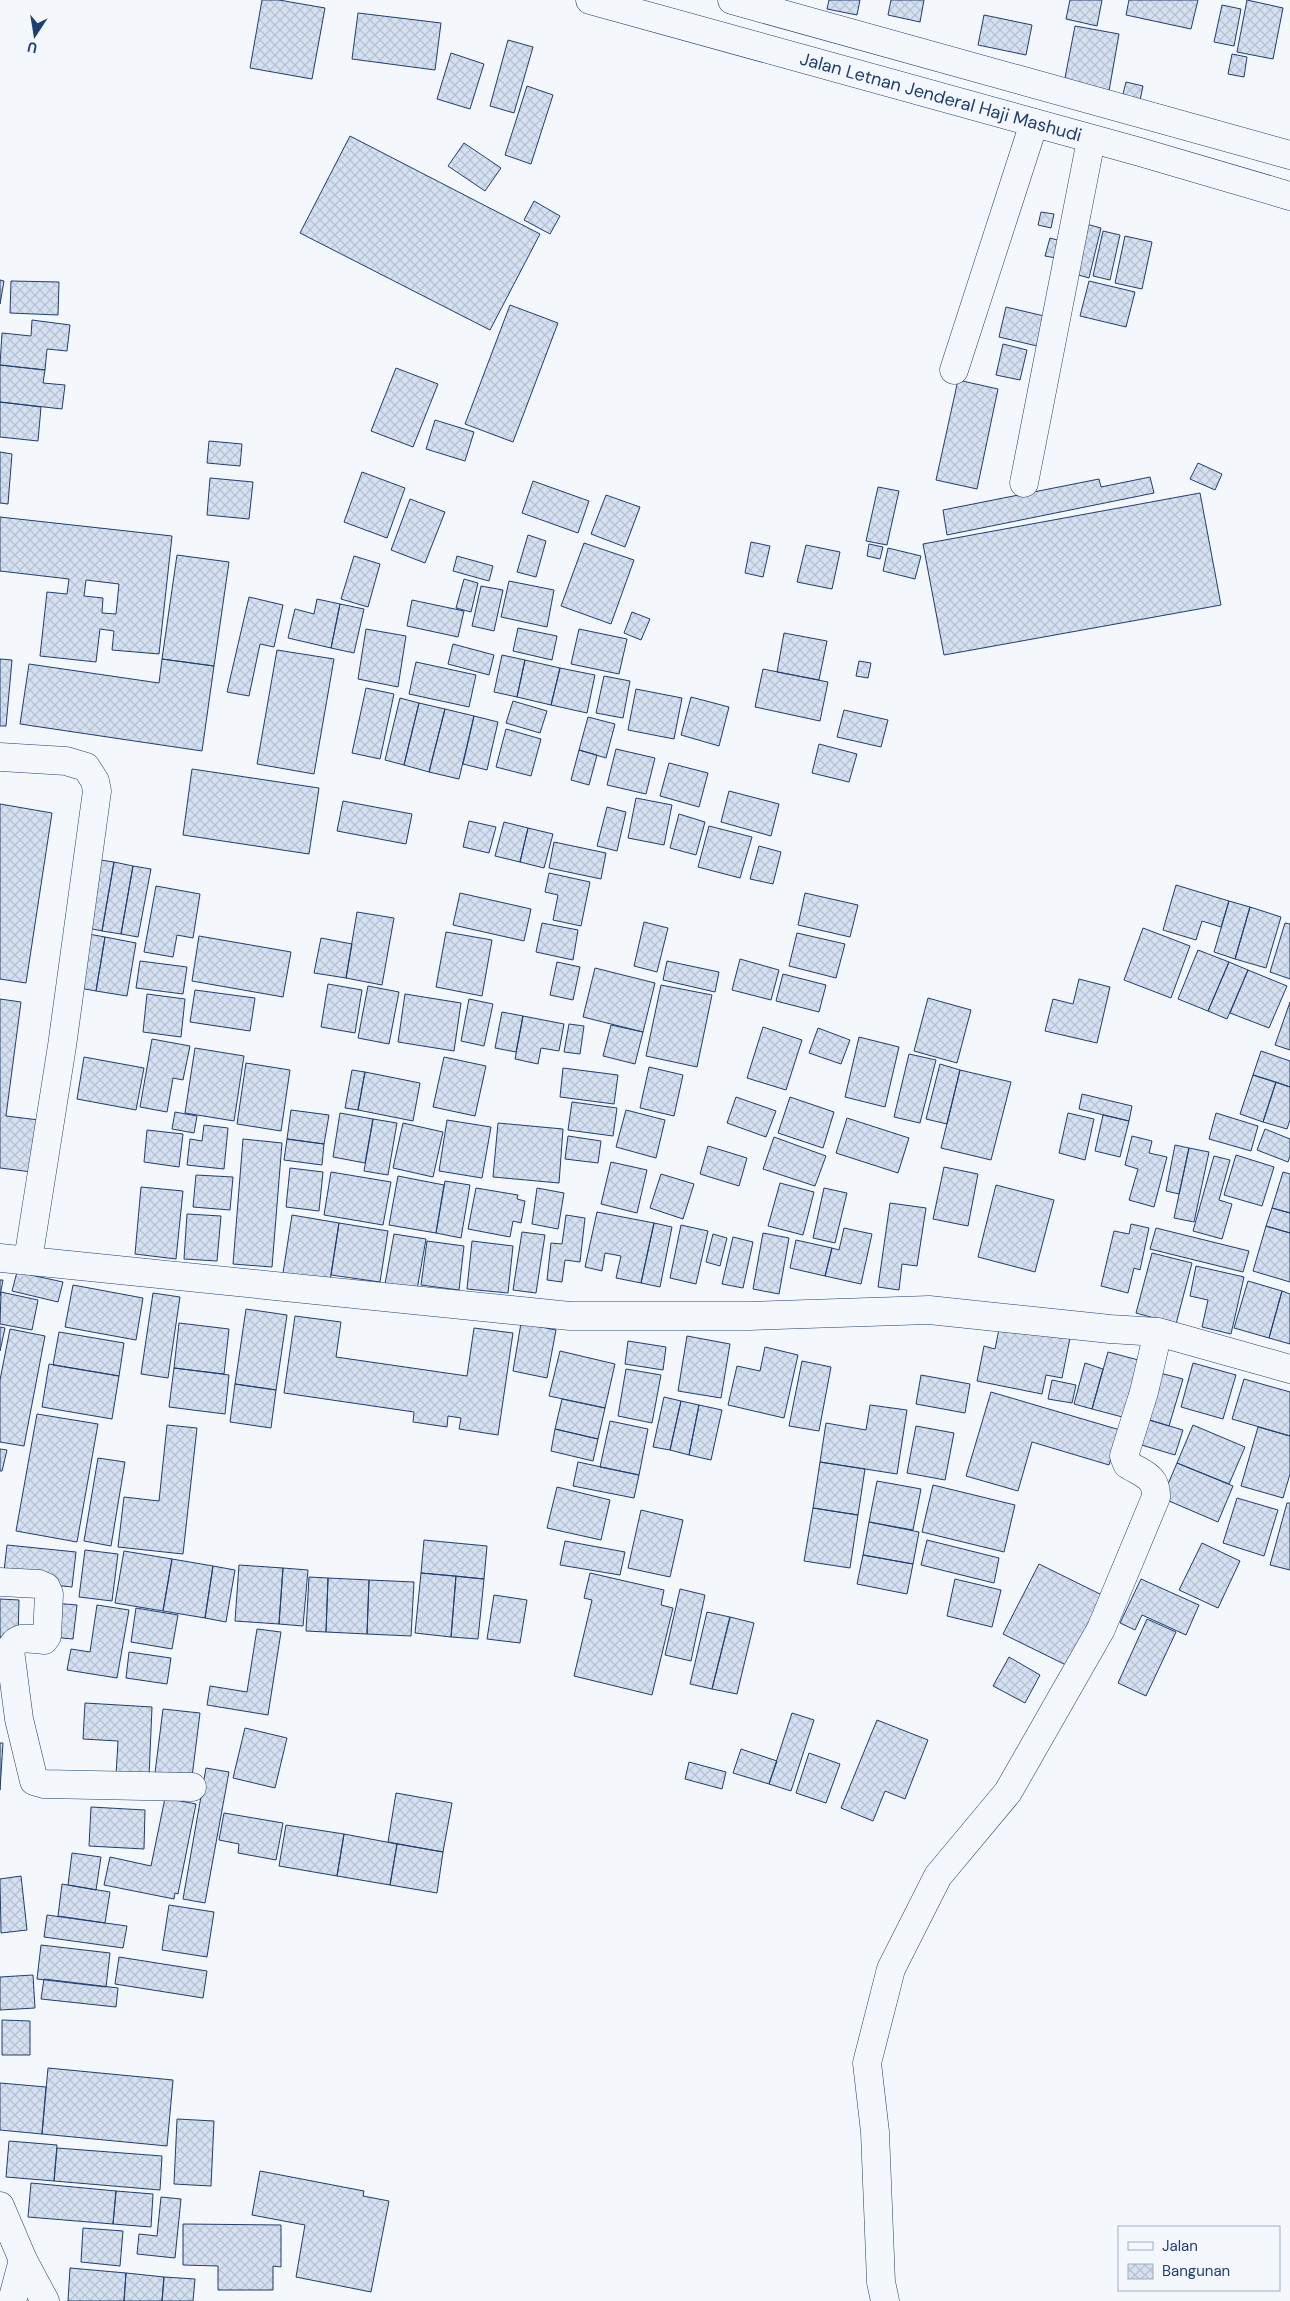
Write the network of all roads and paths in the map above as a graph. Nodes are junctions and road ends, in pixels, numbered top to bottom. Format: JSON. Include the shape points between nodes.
{"nodes":[{"id":1,"x":590,"y":0,"type":"edge"},
{"id":2,"x":735,"y":1,"type":"edge"},
{"id":3,"x":726,"y":36,"type":"junction"},
{"id":4,"x":1150,"y":116,"type":"junction"},
{"id":5,"x":1034,"y":122,"type":"junction"},
{"id":6,"x":1091,"y":140,"type":"junction"},
{"id":7,"x":1140,"y":152,"type":"junction"},
{"id":8,"x":1290,"y":155,"type":"edge"},
{"id":9,"x":1290,"y":196,"type":"edge"},
{"id":10,"x":954,"y":370,"type":"dead end"},
{"id":11,"x":1024,"y":483,"type":"dead end"},
{"id":12,"x":0,"y":757,"type":"edge"},
{"id":13,"x":0,"y":1258,"type":"edge"},
{"id":14,"x":28,"y":1260,"type":"junction"},
{"id":15,"x":1158,"y":1332,"type":"junction"},
{"id":16,"x":1290,"y":1369,"type":"edge"},
{"id":17,"x":0,"y":1582,"type":"edge"},
{"id":18,"x":192,"y":1787,"type":"dead end"},
{"id":19,"x":0,"y":2206,"type":"edge"},
{"id":20,"x":24,"y":2260,"type":"junction"},
{"id":21,"x":12,"y":2301,"type":"edge"},
{"id":22,"x":45,"y":2301,"type":"edge"},
{"id":23,"x":885,"y":2301,"type":"edge"}],
"edges":[{"from":1,"to":3,"type":"street","name":"Jalan Letnan Jenderal Haji Mashudi"},
{"from":2,"to":3,"type":"street"},
{"from":2,"to":4,"type":"street","name":"Jalan Letnan Jenderal Haji Mashudi"},
{"from":3,"to":5,"type":"street","name":"Jalan Letnan Jenderal Haji Mashudi"},
{"from":4,"to":7,"type":"street"},
{"from":4,"to":8,"type":"street","name":"Jalan Letnan Jenderal Haji Mashudi"},
{"from":5,"to":6,"type":"street","name":"Jalan Letnan Jenderal Haji Mashudi"},
{"from":5,"to":10,"type":"street"},
{"from":6,"to":7,"type":"street","name":"Jalan Letnan Jenderal Haji Mashudi"},
{"from":6,"to":11,"type":"street"},
{"from":7,"to":9,"type":"street","name":"Jalan Letnan Jenderal Haji Mashudi"},
{"from":12,"to":14,"type":"street","via":[[59,761],[86,767],[97,791]]},
{"from":13,"to":14,"type":"street"},
{"from":14,"to":15,"type":"street","via":[[570,1316],[749,1316],[929,1310]]},
{"from":15,"to":16,"type":"street"},
{"from":15,"to":23,"type":"street","via":[[1124,1456],[1127,1464],[1155,1483],[1156,1497],[1101,1629],[1008,1792],[938,1876],[892,1969],[867,2063],[874,2132],[880,2282]]},
{"from":17,"to":18,"type":"street","via":[[40,1584],[49,1594],[48,1636],[44,1640],[19,1638],[10,1650],[19,1719],[34,1781],[44,1784]]},
{"from":19,"to":20,"type":"street"},
{"from":20,"to":21,"type":"street"},
{"from":20,"to":22,"type":"street"}]}
